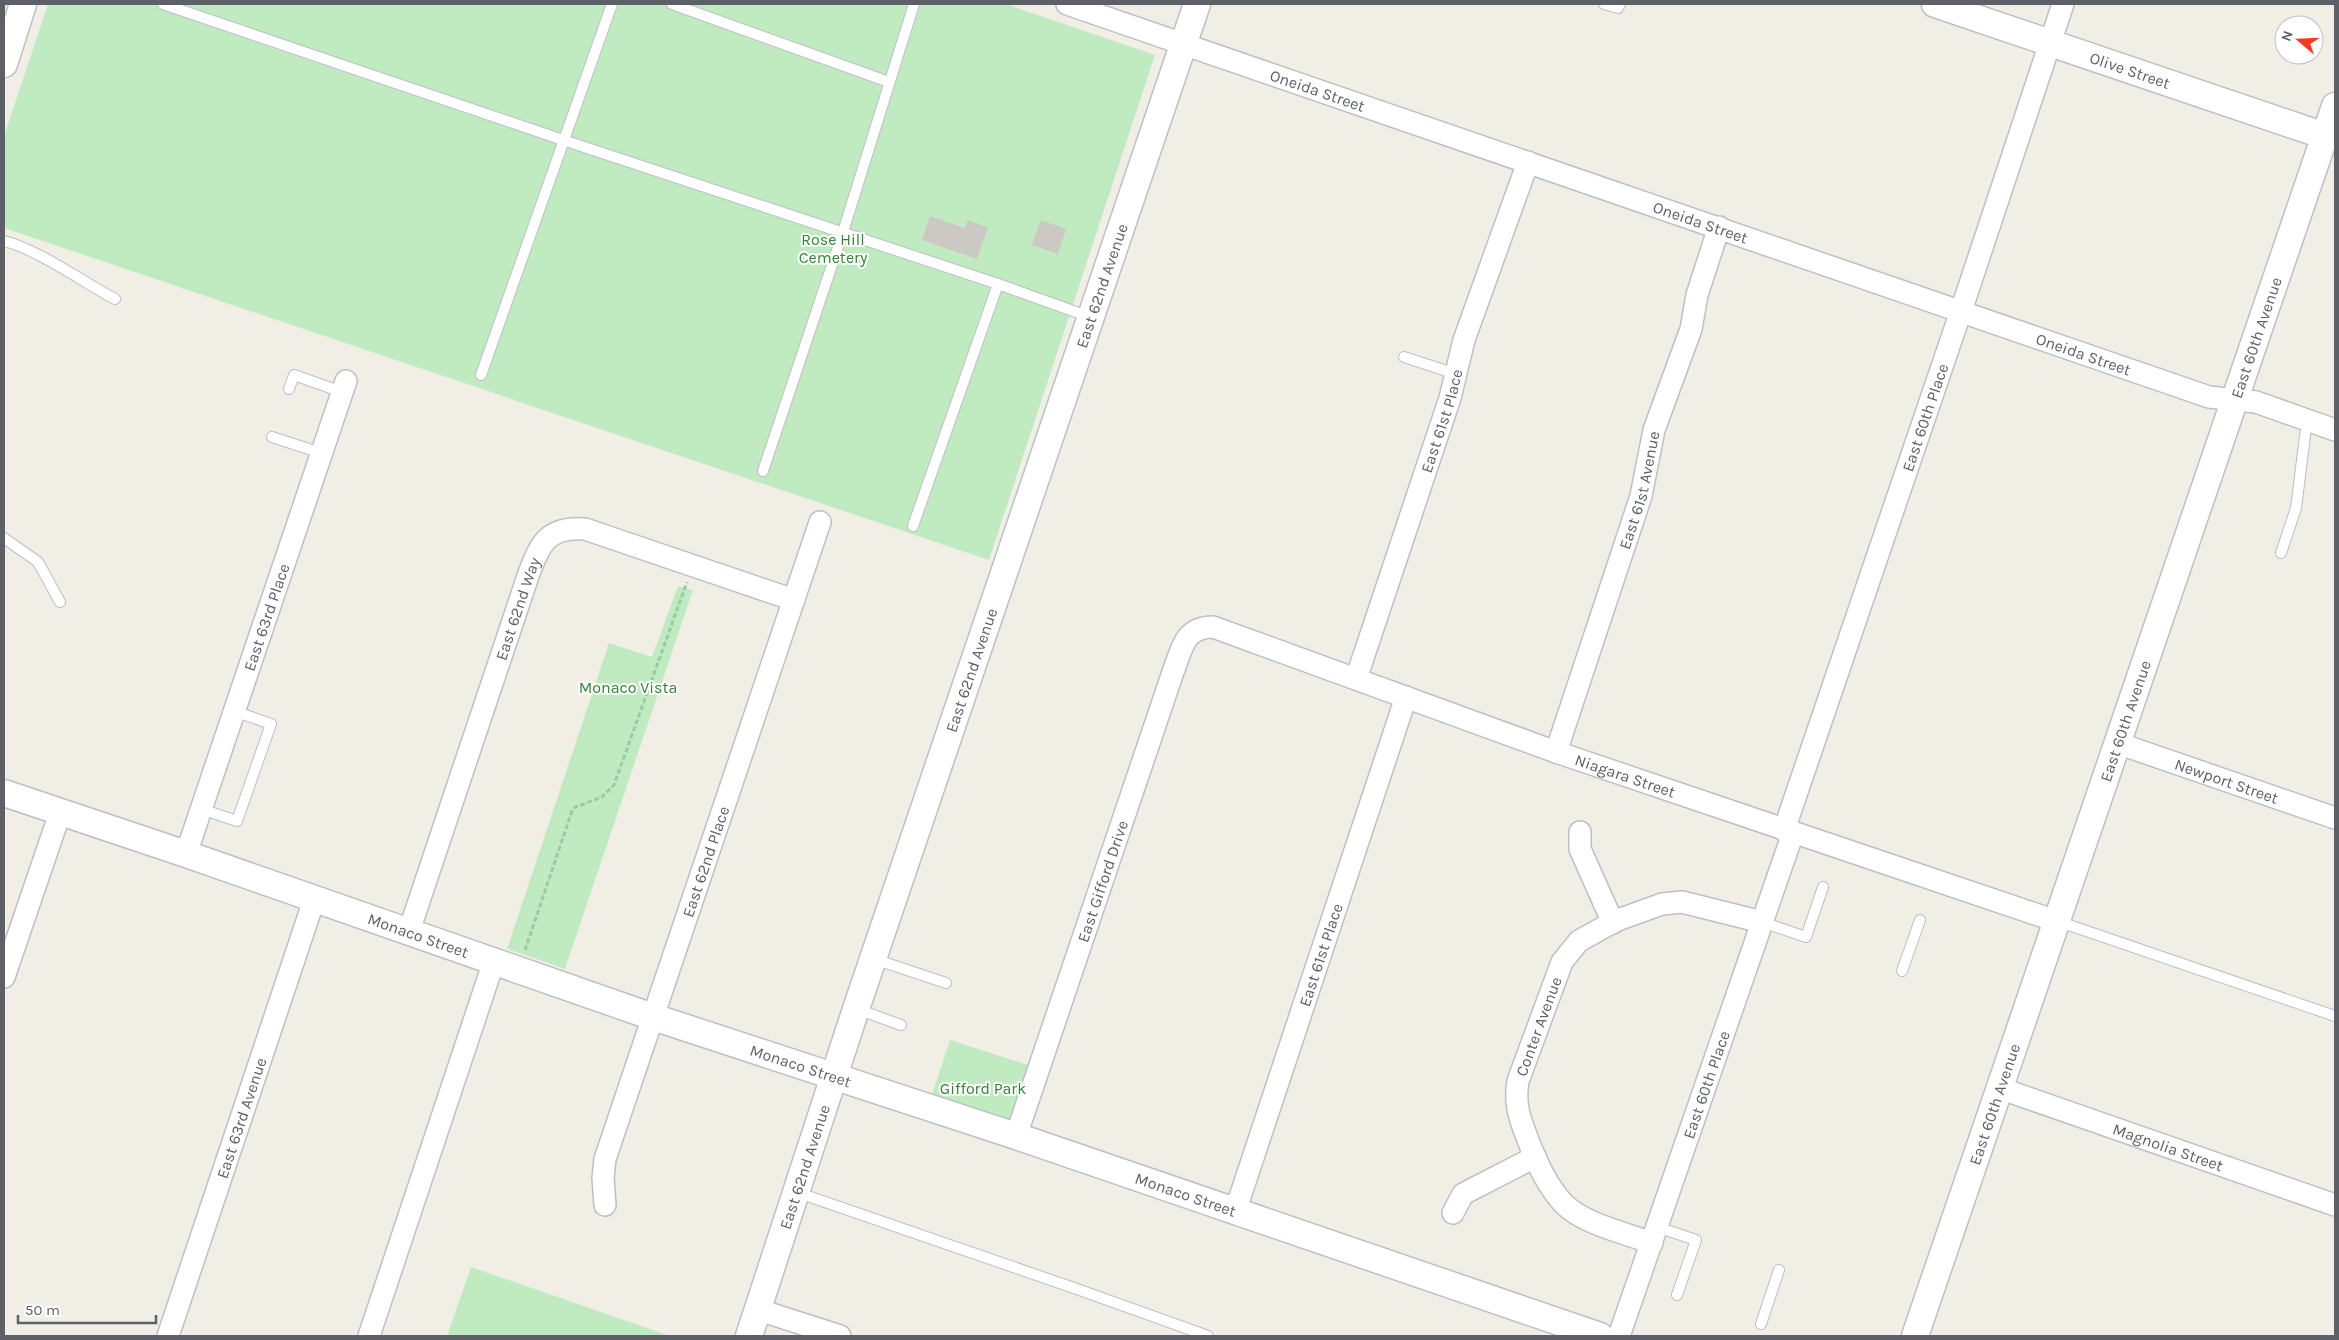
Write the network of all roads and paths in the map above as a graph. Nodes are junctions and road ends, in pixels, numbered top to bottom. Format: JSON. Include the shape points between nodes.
{"nodes":[{"id":1,"x":23,"y":4,"type":"edge"},
{"id":2,"x":163,"y":4,"type":"edge"},
{"id":3,"x":612,"y":4,"type":"edge"},
{"id":4,"x":672,"y":4,"type":"edge"},
{"id":5,"x":914,"y":4,"type":"edge"},
{"id":6,"x":1067,"y":4,"type":"edge"},
{"id":7,"x":1197,"y":4,"type":"edge"},
{"id":8,"x":1604,"y":4,"type":"edge"},
{"id":9,"x":1620,"y":4,"type":"edge"},
{"id":10,"x":1935,"y":4,"type":"edge"},
{"id":11,"x":2063,"y":4,"type":"edge"},
{"id":12,"x":2050,"y":42,"type":"junction"},
{"id":13,"x":1183,"y":43,"type":"junction"},
{"id":14,"x":4,"y":64,"type":"edge"},
{"id":15,"x":889,"y":82,"type":"junction"},
{"id":16,"x":2335,"y":106,"type":"edge"},
{"id":17,"x":2325,"y":136,"type":"junction"},
{"id":18,"x":564,"y":140,"type":"junction"},
{"id":19,"x":1528,"y":162,"type":"junction"},
{"id":20,"x":1719,"y":227,"type":"junction"},
{"id":21,"x":843,"y":232,"type":"junction"},
{"id":22,"x":4,"y":241,"type":"edge"},
{"id":23,"x":998,"y":284,"type":"junction"},
{"id":24,"x":115,"y":299,"type":"dead end"},
{"id":25,"x":1961,"y":311,"type":"junction"},
{"id":26,"x":1091,"y":318,"type":"junction"},
{"id":27,"x":1404,"y":357,"type":"dead end"},
{"id":28,"x":1456,"y":374,"type":"junction"},
{"id":29,"x":481,"y":375,"type":"dead end"},
{"id":30,"x":344,"y":386,"type":"joint"},
{"id":31,"x":289,"y":389,"type":"dead end"},
{"id":32,"x":2234,"y":400,"type":"junction"},
{"id":33,"x":2307,"y":420,"type":"junction"},
{"id":34,"x":2335,"y":430,"type":"edge"},
{"id":35,"x":272,"y":438,"type":"dead end"},
{"id":36,"x":321,"y":454,"type":"junction"},
{"id":37,"x":763,"y":471,"type":"dead end"},
{"id":38,"x":820,"y":522,"type":"dead end"},
{"id":39,"x":913,"y":526,"type":"dead end"},
{"id":40,"x":4,"y":538,"type":"edge"},
{"id":41,"x":2281,"y":553,"type":"dead end"},
{"id":42,"x":693,"y":568,"type":"junction"},
{"id":43,"x":794,"y":600,"type":"junction"},
{"id":44,"x":60,"y":602,"type":"dead end"},
{"id":45,"x":1195,"y":630,"type":"joint"},
{"id":46,"x":1356,"y":679,"type":"junction"},
{"id":47,"x":1406,"y":697,"type":"junction"},
{"id":48,"x":234,"y":711,"type":"junction"},
{"id":49,"x":2117,"y":743,"type":"junction"},
{"id":50,"x":1556,"y":752,"type":"junction"},
{"id":51,"x":4,"y":793,"type":"edge"},
{"id":52,"x":201,"y":809,"type":"junction"},
{"id":53,"x":60,"y":813,"type":"junction"},
{"id":54,"x":2335,"y":818,"type":"edge"},
{"id":55,"x":1788,"y":831,"type":"junction"},
{"id":56,"x":1580,"y":832,"type":"dead end"},
{"id":57,"x":186,"y":854,"type":"junction"},
{"id":58,"x":1823,"y":887,"type":"dead end"},
{"id":59,"x":314,"y":900,"type":"junction"},
{"id":60,"x":1920,"y":920,"type":"dead end"},
{"id":61,"x":2056,"y":921,"type":"junction"},
{"id":62,"x":1762,"y":922,"type":"junction"},
{"id":63,"x":1613,"y":923,"type":"junction"},
{"id":64,"x":409,"y":931,"type":"junction"},
{"id":65,"x":873,"y":958,"type":"junction"},
{"id":66,"x":506,"y":965,"type":"junction"},
{"id":67,"x":1902,"y":971,"type":"dead end"},
{"id":68,"x":4,"y":977,"type":"edge"},
{"id":69,"x":946,"y":984,"type":"dead end"},
{"id":70,"x":856,"y":1009,"type":"junction"},
{"id":71,"x":2335,"y":1016,"type":"edge"},
{"id":72,"x":653,"y":1017,"type":"junction"},
{"id":73,"x":901,"y":1025,"type":"dead end"},
{"id":74,"x":834,"y":1077,"type":"junction"},
{"id":75,"x":1999,"y":1088,"type":"junction"},
{"id":76,"x":1016,"y":1136,"type":"junction"},
{"id":77,"x":1535,"y":1157,"type":"junction"},
{"id":78,"x":796,"y":1192,"type":"junction"},
{"id":79,"x":605,"y":1205,"type":"dead end"},
{"id":80,"x":2335,"y":1205,"type":"edge"},
{"id":81,"x":1235,"y":1212,"type":"junction"},
{"id":82,"x":1453,"y":1213,"type":"dead end"},
{"id":83,"x":1654,"y":1235,"type":"junction"},
{"id":84,"x":1780,"y":1270,"type":"dead end"},
{"id":85,"x":1677,"y":1295,"type":"dead end"},
{"id":86,"x":759,"y":1310,"type":"junction"},
{"id":87,"x":1761,"y":1324,"type":"dead end"},
{"id":88,"x":168,"y":1336,"type":"edge"},
{"id":89,"x":369,"y":1336,"type":"edge"},
{"id":90,"x":749,"y":1336,"type":"edge"},
{"id":91,"x":840,"y":1336,"type":"edge"},
{"id":92,"x":1208,"y":1336,"type":"edge"},
{"id":93,"x":1600,"y":1336,"type":"edge"},
{"id":94,"x":1619,"y":1336,"type":"edge"},
{"id":95,"x":1914,"y":1336,"type":"edge"}],
"edges":[{"from":1,"to":14,"type":"street"},
{"from":2,"to":18,"type":"lane"},
{"from":3,"to":18,"type":"lane"},
{"from":4,"to":15,"type":"lane"},
{"from":5,"to":15,"type":"lane"},
{"from":6,"to":13,"type":"street","name":"Oneida Street"},
{"from":7,"to":13,"type":"street","name":"East 62nd Avenue"},
{"from":8,"to":9,"type":"lane","via":[[1618,8]]},
{"from":10,"to":12,"type":"street","name":"Olive Street"},
{"from":11,"to":12,"type":"street","name":"East 60th Place"},
{"from":12,"to":17,"type":"street","name":"Olive Street"},
{"from":12,"to":25,"type":"street","name":"East 60th Place"},
{"from":13,"to":19,"type":"street","name":"Oneida Street"},
{"from":13,"to":26,"type":"street","name":"East 62nd Avenue"},
{"from":15,"to":21,"type":"lane"},
{"from":16,"to":17,"type":"street","name":"East 60th Avenue"},
{"from":17,"to":32,"type":"street","name":"East 60th Avenue"},
{"from":18,"to":21,"type":"lane"},
{"from":18,"to":29,"type":"lane"},
{"from":19,"to":20,"type":"street","name":"Oneida Street"},
{"from":19,"to":28,"type":"street","name":"East 61st Place","via":[[1464,340]]},
{"from":20,"to":25,"type":"street","name":"Oneida Street"},
{"from":20,"to":50,"type":"street","name":"East 61st Avenue","via":[[1697,295],[1690,329],[1654,430],[1642,496]]},
{"from":21,"to":23,"type":"lane"},
{"from":21,"to":37,"type":"lane"},
{"from":22,"to":24,"type":"lane","via":[[44,259]]},
{"from":23,"to":26,"type":"lane"},
{"from":23,"to":39,"type":"lane"},
{"from":25,"to":32,"type":"street","name":"Oneida Street","via":[[2209,397]]},
{"from":25,"to":55,"type":"street","name":"East 60th Place"},
{"from":26,"to":65,"type":"street","name":"East 62nd Avenue"},
{"from":27,"to":28,"type":"lane"},
{"from":28,"to":46,"type":"street","name":"East 61st Place"},
{"from":30,"to":31,"type":"lane","via":[[294,375]]},
{"from":30,"to":36,"type":"street","name":"East 63rd Place"},
{"from":32,"to":33,"type":"street","name":"Oneida Street","via":[[2256,402]]},
{"from":32,"to":49,"type":"street","name":"East 60th Avenue"},
{"from":33,"to":34,"type":"street","name":"Oneida Street"},
{"from":33,"to":41,"type":"lane","via":[[2296,508]]},
{"from":35,"to":36,"type":"lane"},
{"from":36,"to":48,"type":"street","name":"East 63rd Place"},
{"from":38,"to":43,"type":"street","name":"East 62nd Place"},
{"from":40,"to":44,"type":"lane","via":[[38,562]]},
{"from":42,"to":43,"type":"street","name":"East 62nd Way"},
{"from":42,"to":64,"type":"street","name":"East 62nd Way","via":[[585,529],[563,529],[546,538],[534,558]]},
{"from":42,"to":66,"type":"path","via":[[614,785],[602,797],[573,808]]},
{"from":43,"to":72,"type":"street","name":"East 62nd Place"},
{"from":45,"to":46,"type":"street","name":"Niagara Street","via":[[1214,628]]},
{"from":45,"to":76,"type":"street","name":"East Gifford Drive","via":[[1184,643],[1172,672]]},
{"from":46,"to":47,"type":"street","name":"Niagara Street"},
{"from":47,"to":50,"type":"street","name":"Niagara Street"},
{"from":47,"to":81,"type":"street","name":"East 61st Place"},
{"from":48,"to":52,"type":"street","name":"East 63rd Place"},
{"from":48,"to":52,"type":"lane","via":[[271,724],[238,821]]},
{"from":49,"to":54,"type":"street","name":"Newport Street"},
{"from":49,"to":61,"type":"street","name":"East 60th Avenue"},
{"from":50,"to":55,"type":"street","name":"Niagara Street"},
{"from":51,"to":53,"type":"street","name":"Monaco Street"},
{"from":52,"to":57,"type":"street","name":"East 63rd Place"},
{"from":53,"to":57,"type":"street","name":"Monaco Street"},
{"from":53,"to":68,"type":"street"},
{"from":55,"to":61,"type":"street","name":"Niagara Street"},
{"from":55,"to":62,"type":"street","name":"East 60th Place"},
{"from":56,"to":63,"type":"street","via":[[1580,849]]},
{"from":57,"to":59,"type":"street","name":"Monaco Street"},
{"from":58,"to":62,"type":"lane","via":[[1806,937]]},
{"from":59,"to":64,"type":"street","name":"Monaco Street"},
{"from":59,"to":88,"type":"street","name":"East 63rd Avenue"},
{"from":60,"to":67,"type":"lane"},
{"from":61,"to":71,"type":"lane"},
{"from":61,"to":75,"type":"street","name":"East 60th Avenue"},
{"from":62,"to":63,"type":"street","name":"Conter Avenue","via":[[1682,902],[1662,904]]},
{"from":62,"to":83,"type":"street","name":"East 60th Place"},
{"from":63,"to":77,"type":"street","name":"Conter Avenue","via":[[1579,941],[1562,962],[1518,1081],[1515,1096],[1519,1117]]},
{"from":64,"to":66,"type":"street","name":"Monaco Street"},
{"from":65,"to":69,"type":"lane"},
{"from":65,"to":70,"type":"street","name":"East 62nd Avenue"},
{"from":66,"to":72,"type":"street","name":"Monaco Street"},
{"from":66,"to":89,"type":"street"},
{"from":70,"to":73,"type":"lane"},
{"from":70,"to":74,"type":"street","name":"East 62nd Avenue"},
{"from":72,"to":74,"type":"street","name":"Monaco Street"},
{"from":72,"to":79,"type":"street","name":"East 62nd Place","via":[[605,1159]]},
{"from":74,"to":76,"type":"street","name":"Monaco Street"},
{"from":74,"to":78,"type":"street","name":"East 62nd Avenue"},
{"from":75,"to":80,"type":"street","name":"Magnolia Street"},
{"from":75,"to":95,"type":"street","name":"East 60th Avenue"},
{"from":76,"to":81,"type":"street","name":"Monaco Street"},
{"from":77,"to":82,"type":"street","via":[[1463,1194]]},
{"from":77,"to":83,"type":"street","name":"Conter Avenue","via":[[1539,1168],[1565,1204],[1594,1223]]},
{"from":78,"to":86,"type":"street","name":"East 62nd Avenue"},
{"from":78,"to":92,"type":"lane"},
{"from":81,"to":93,"type":"street","name":"Monaco Street"},
{"from":83,"to":85,"type":"lane","via":[[1696,1240]]},
{"from":83,"to":94,"type":"street","name":"East 60th Place"},
{"from":84,"to":87,"type":"lane"},
{"from":86,"to":90,"type":"street","name":"East 62nd Avenue"},
{"from":86,"to":91,"type":"street"}]}
